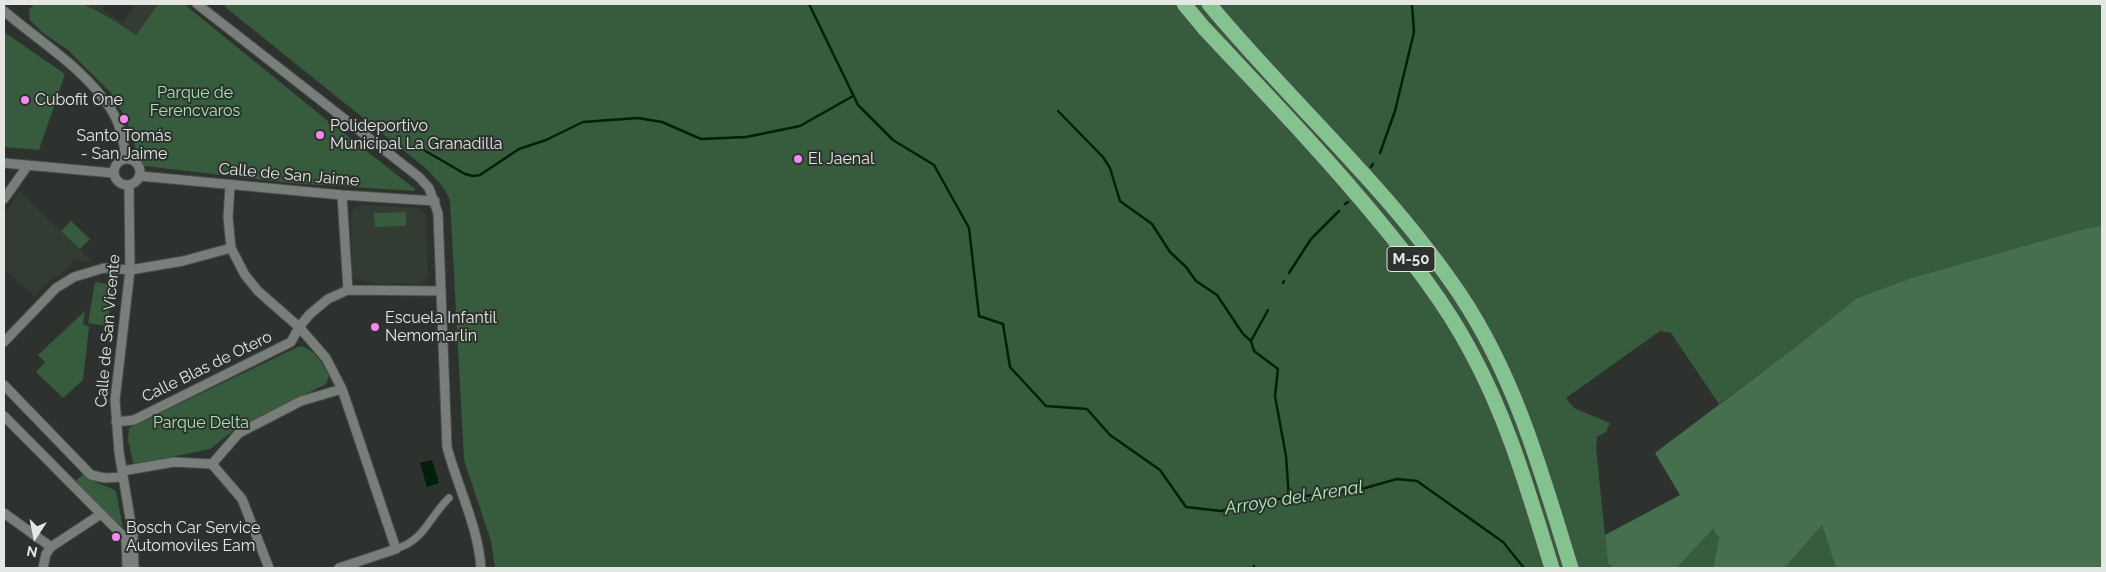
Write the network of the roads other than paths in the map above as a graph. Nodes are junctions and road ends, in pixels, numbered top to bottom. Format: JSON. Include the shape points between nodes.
{"nodes":[{"id":1,"x":8,"y":4,"type":"edge"},
{"id":2,"x":197,"y":4,"type":"edge"},
{"id":3,"x":1184,"y":4,"type":"edge"},
{"id":4,"x":1209,"y":4,"type":"edge"},
{"id":5,"x":4,"y":6,"type":"edge"},
{"id":6,"x":4,"y":11,"type":"edge"},
{"id":7,"x":126,"y":159,"type":"junction"},
{"id":8,"x":4,"y":162,"type":"edge"},
{"id":9,"x":28,"y":164,"type":"junction"},
{"id":10,"x":114,"y":173,"type":"junction"},
{"id":11,"x":140,"y":176,"type":"junction"},
{"id":12,"x":129,"y":186,"type":"junction"},
{"id":13,"x":230,"y":186,"type":"junction"},
{"id":14,"x":342,"y":195,"type":"junction"},
{"id":15,"x":4,"y":199,"type":"edge"},
{"id":16,"x":435,"y":201,"type":"junction"},
{"id":17,"x":231,"y":248,"type":"junction"},
{"id":18,"x":130,"y":270,"type":"junction"},
{"id":19,"x":348,"y":290,"type":"junction"},
{"id":20,"x":440,"y":291,"type":"junction"},
{"id":21,"x":299,"y":327,"type":"junction"},
{"id":22,"x":4,"y":342,"type":"edge"},
{"id":23,"x":4,"y":385,"type":"edge"},
{"id":24,"x":342,"y":389,"type":"junction"},
{"id":25,"x":4,"y":416,"type":"edge"},
{"id":26,"x":116,"y":422,"type":"junction"},
{"id":27,"x":212,"y":464,"type":"junction"},
{"id":28,"x":122,"y":474,"type":"junction"},
{"id":29,"x":449,"y":498,"type":"dead end"},
{"id":30,"x":4,"y":513,"type":"edge"},
{"id":31,"x":101,"y":514,"type":"junction"},
{"id":32,"x":51,"y":547,"type":"junction"},
{"id":33,"x":396,"y":549,"type":"junction"},
{"id":34,"x":43,"y":568,"type":"edge"},
{"id":35,"x":132,"y":568,"type":"edge"},
{"id":36,"x":269,"y":568,"type":"edge"},
{"id":37,"x":339,"y":568,"type":"edge"},
{"id":38,"x":481,"y":568,"type":"edge"},
{"id":39,"x":1552,"y":568,"type":"edge"},
{"id":40,"x":1571,"y":568,"type":"edge"}],
"edges":[{"from":1,"to":5,"type":"street"},
{"from":2,"to":16,"type":"street","via":[[419,177]]},
{"from":3,"to":39,"type":"highway","number":"M-50","via":[[1341,174],[1413,262],[1444,307],[1492,393]]},
{"from":4,"to":40,"type":"highway","number":"M-50","via":[[1354,162],[1428,250],[1462,297],[1510,386],[1531,438]]},
{"from":6,"to":7,"type":"street","via":[[93,85],[112,112],[125,146]]},
{"from":7,"to":10,"type":"street","via":[[118,162]]},
{"from":7,"to":11,"type":"street","via":[[138,164]]},
{"from":8,"to":9,"type":"street"},
{"from":9,"to":10,"type":"street"},
{"from":9,"to":15,"type":"street"},
{"from":10,"to":12,"type":"street","via":[[120,184]]},
{"from":11,"to":12,"type":"street"},
{"from":11,"to":13,"type":"street","name":"Calle de San Jaime"},
{"from":12,"to":18,"type":"street","name":"Calle de San Vicente"},
{"from":13,"to":14,"type":"street","name":"Calle de San Jaime"},
{"from":13,"to":17,"type":"street"},
{"from":14,"to":16,"type":"street","name":"Calle de San Jaime"},
{"from":14,"to":19,"type":"street"},
{"from":16,"to":20,"type":"street"},
{"from":17,"to":18,"type":"street"},
{"from":17,"to":21,"type":"street","via":[[258,291]]},
{"from":18,"to":22,"type":"street","via":[[104,268],[74,277],[56,288]]},
{"from":18,"to":26,"type":"street","name":"Calle de San Vicente","via":[[115,400]]},
{"from":19,"to":20,"type":"street","name":"Calle Blas de Otero"},
{"from":19,"to":21,"type":"street","name":"Calle Blas de Otero","via":[[328,299]]},
{"from":20,"to":38,"type":"street","via":[[447,448],[474,527]]},
{"from":21,"to":24,"type":"street","via":[[326,358]]},
{"from":21,"to":26,"type":"street","name":"Calle Blas de Otero","via":[[291,342],[134,420]]},
{"from":23,"to":28,"type":"street","via":[[91,475],[106,478]]},
{"from":24,"to":27,"type":"street","via":[[301,401],[239,433]]},
{"from":24,"to":33,"type":"street"},
{"from":25,"to":31,"type":"street"},
{"from":26,"to":28,"type":"street","name":"Calle de San Vicente"},
{"from":27,"to":28,"type":"street","via":[[174,462]]},
{"from":27,"to":36,"type":"street","via":[[242,499]]},
{"from":28,"to":35,"type":"street","name":"Calle de San Vicente","via":[[132,536]]},
{"from":29,"to":33,"type":"street","via":[[417,539]]},
{"from":30,"to":32,"type":"street"},
{"from":31,"to":32,"type":"street"},
{"from":31,"to":35,"type":"street","via":[[126,539],[126,567]]},
{"from":32,"to":34,"type":"street"},
{"from":33,"to":37,"type":"street"}]}
